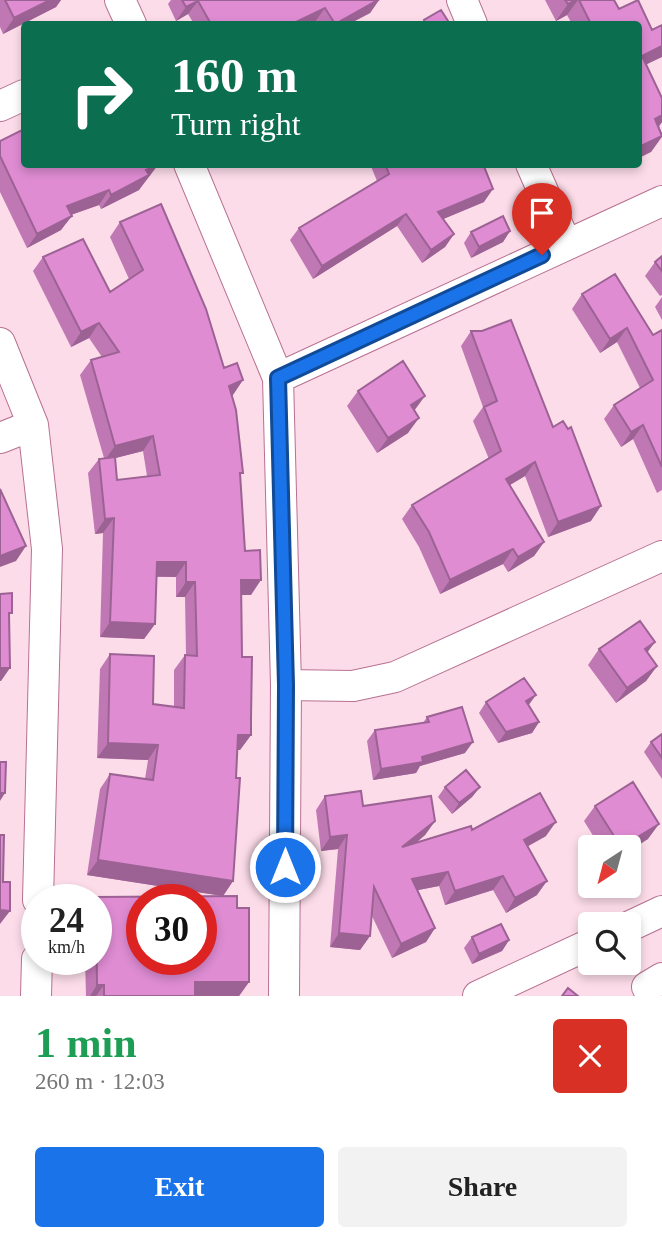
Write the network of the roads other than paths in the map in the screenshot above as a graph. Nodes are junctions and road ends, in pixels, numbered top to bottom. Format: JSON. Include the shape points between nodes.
{"nodes":[{"id":1,"x":120,"y":0,"type":"edge"},
{"id":2,"x":462,"y":0,"type":"edge"},
{"id":3,"x":130,"y":21,"type":"edge"},
{"id":4,"x":471,"y":21,"type":"edge"},
{"id":5,"x":21,"y":96,"type":"edge"},
{"id":6,"x":0,"y":106,"type":"edge"},
{"id":7,"x":191,"y":168,"type":"edge"},
{"id":8,"x":533,"y":168,"type":"edge"},
{"id":9,"x":662,"y":201,"type":"edge"},
{"id":10,"x":566,"y":244,"type":"junction"},
{"id":11,"x":0,"y":343,"type":"edge"},
{"id":12,"x":278,"y":378,"type":"junction"},
{"id":13,"x":33,"y":425,"type":"junction"},
{"id":14,"x":0,"y":438,"type":"edge"},
{"id":15,"x":662,"y":556,"type":"edge"},
{"id":16,"x":286,"y":685,"type":"junction"},
{"id":17,"x":38,"y":884,"type":"edge"},
{"id":18,"x":662,"y":911,"type":"edge"},
{"id":19,"x":641,"y":921,"type":"edge"},
{"id":20,"x":578,"y":950,"type":"edge"},
{"id":21,"x":37,"y":975,"type":"edge"},
{"id":22,"x":36,"y":996,"type":"edge"},
{"id":23,"x":284,"y":996,"type":"edge"},
{"id":24,"x":478,"y":996,"type":"edge"}],
"edges":[{"from":1,"to":3,"type":"street"},
{"from":2,"to":4,"type":"street"},
{"from":5,"to":6,"type":"street"},
{"from":7,"to":12,"type":"street"},
{"from":8,"to":10,"type":"street"},
{"from":9,"to":10,"type":"street"},
{"from":10,"to":12,"type":"street"},
{"from":11,"to":13,"type":"street"},
{"from":12,"to":16,"type":"street"},
{"from":13,"to":14,"type":"street"},
{"from":13,"to":17,"type":"street","via":[[47,549]]},
{"from":15,"to":16,"type":"street","via":[[395,677],[353,686]]},
{"from":16,"to":23,"type":"street"},
{"from":18,"to":19,"type":"street"},
{"from":20,"to":24,"type":"street"},
{"from":21,"to":22,"type":"street"}]}
